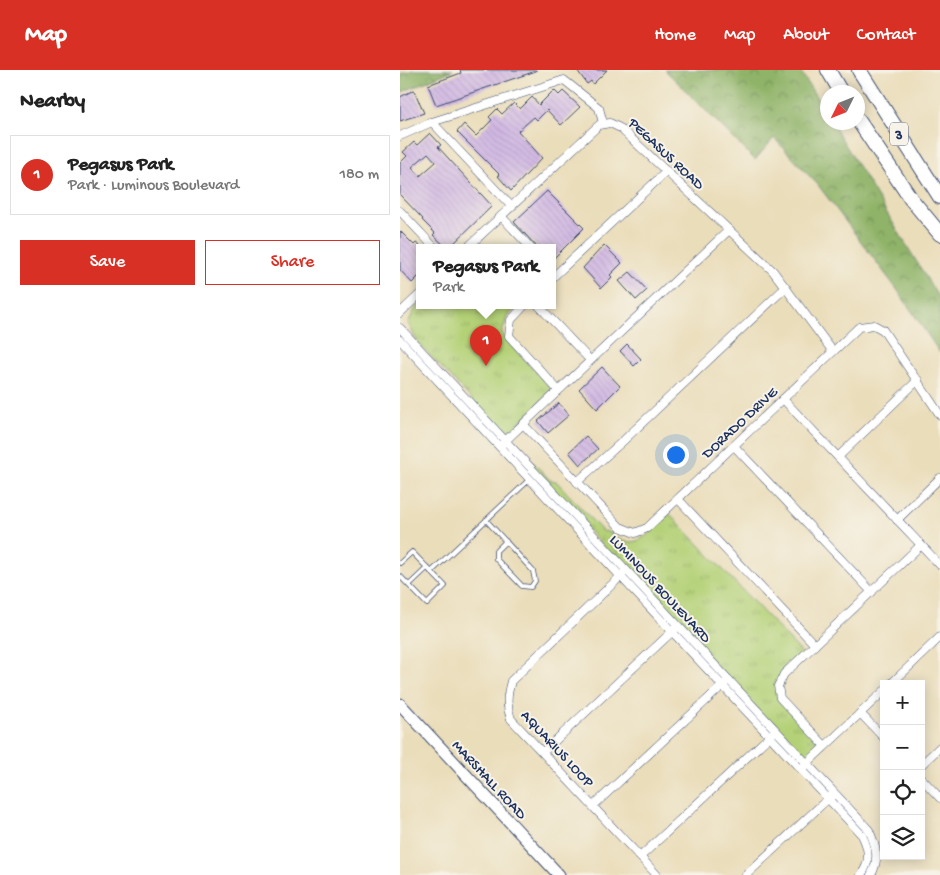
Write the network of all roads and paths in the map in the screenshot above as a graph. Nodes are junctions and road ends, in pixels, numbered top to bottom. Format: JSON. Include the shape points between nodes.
{"nodes":[{"id":1,"x":820,"y":70,"type":"edge"},
{"id":2,"x":828,"y":70,"type":"edge"},
{"id":3,"x":859,"y":70,"type":"edge"},
{"id":4,"x":830,"y":85,"type":"edge"},
{"id":5,"x":837,"y":85,"type":"edge"},
{"id":6,"x":432,"y":122,"type":"junction"},
{"id":7,"x":603,"y":123,"type":"junction"},
{"id":8,"x":862,"y":130,"type":"edge"},
{"id":9,"x":864,"y":130,"type":"edge"},
{"id":10,"x":866,"y":134,"type":"junction"},
{"id":11,"x":400,"y":136,"type":"edge"},
{"id":12,"x":667,"y":171,"type":"junction"},
{"id":13,"x":940,"y":197,"type":"edge"},
{"id":14,"x":512,"y":206,"type":"junction"},
{"id":15,"x":400,"y":211,"type":"edge"},
{"id":16,"x":501,"y":216,"type":"junction"},
{"id":17,"x":729,"y":230,"type":"junction"},
{"id":18,"x":940,"y":234,"type":"edge"},
{"id":19,"x":431,"y":244,"type":"edge"},
{"id":20,"x":472,"y":244,"type":"edge"},
{"id":21,"x":527,"y":244,"type":"edge"},
{"id":22,"x":556,"y":272,"type":"edge"},
{"id":23,"x":786,"y":287,"type":"junction"},
{"id":24,"x":416,"y":298,"type":"edge"},
{"id":25,"x":521,"y":309,"type":"edge"},
{"id":26,"x":542,"y":309,"type":"edge"},
{"id":27,"x":400,"y":313,"type":"edge"},
{"id":28,"x":400,"y":328,"type":"edge"},
{"id":29,"x":400,"y":340,"type":"edge"},
{"id":30,"x":830,"y":349,"type":"dead end"},
{"id":31,"x":590,"y":360,"type":"junction"},
{"id":32,"x":918,"y":380,"type":"junction"},
{"id":33,"x":558,"y":390,"type":"junction"},
{"id":34,"x":784,"y":399,"type":"junction"},
{"id":35,"x":940,"y":416,"type":"edge"},
{"id":36,"x":523,"y":424,"type":"junction"},
{"id":37,"x":502,"y":443,"type":"junction"},
{"id":38,"x":734,"y":446,"type":"junction"},
{"id":39,"x":838,"y":457,"type":"junction"},
{"id":40,"x":533,"y":476,"type":"junction"},
{"id":41,"x":940,"y":478,"type":"edge"},
{"id":42,"x":577,"y":482,"type":"junction"},
{"id":43,"x":678,"y":499,"type":"junction"},
{"id":44,"x":486,"y":520,"type":"junction"},
{"id":45,"x":897,"y":520,"type":"junction"},
{"id":46,"x":506,"y":541,"type":"junction"},
{"id":47,"x":921,"y":545,"type":"junction"},
{"id":48,"x":400,"y":563,"type":"edge"},
{"id":49,"x":940,"y":565,"type":"edge"},
{"id":50,"x":428,"y":568,"type":"junction"},
{"id":51,"x":431,"y":572,"type":"junction"},
{"id":52,"x":624,"y":574,"type":"junction"},
{"id":53,"x":400,"y":576,"type":"edge"},
{"id":54,"x":409,"y":585,"type":"junction"},
{"id":55,"x":872,"y":592,"type":"junction"},
{"id":56,"x":674,"y":629,"type":"junction"},
{"id":57,"x":940,"y":638,"type":"edge"},
{"id":58,"x":815,"y":645,"type":"junction"},
{"id":59,"x":895,"y":680,"type":"edge"},
{"id":60,"x":725,"y":683,"type":"junction"},
{"id":61,"x":880,"y":694,"type":"edge"},
{"id":62,"x":402,"y":709,"type":"edge"},
{"id":63,"x":860,"y":713,"type":"junction"},
{"id":64,"x":772,"y":734,"type":"junction"},
{"id":65,"x":880,"y":734,"type":"edge"},
{"id":66,"x":824,"y":745,"type":"junction"},
{"id":67,"x":940,"y":747,"type":"edge"},
{"id":68,"x":543,"y":752,"type":"junction"},
{"id":69,"x":925,"y":760,"type":"edge"},
{"id":70,"x":803,"y":766,"type":"junction"},
{"id":71,"x":925,"y":782,"type":"edge"},
{"id":72,"x":835,"y":793,"type":"junction"},
{"id":73,"x":940,"y":798,"type":"edge"},
{"id":74,"x":828,"y":799,"type":"junction"},
{"id":75,"x":593,"y":806,"type":"junction"},
{"id":76,"x":640,"y":857,"type":"junction"},
{"id":77,"x":559,"y":875,"type":"edge"},
{"id":78,"x":657,"y":875,"type":"edge"},
{"id":79,"x":746,"y":875,"type":"edge"},
{"id":80,"x":861,"y":875,"type":"edge"},
{"id":81,"x":871,"y":875,"type":"edge"}],
"edges":[{"from":1,"to":4,"type":"highway"},
{"from":2,"to":5,"type":"highway"},
{"from":3,"to":13,"type":"highway","number":"3"},
{"from":6,"to":7,"type":"street","via":[[564,80],[598,108]]},
{"from":6,"to":11,"type":"street"},
{"from":6,"to":14,"type":"street"},
{"from":7,"to":12,"type":"street","name":"PEGASUS ROAD","via":[[616,124]]},
{"from":7,"to":14,"type":"street"},
{"from":8,"to":10,"type":"highway"},
{"from":9,"to":10,"type":"highway","number":"3"},
{"from":10,"to":18,"type":"highway","number":"3"},
{"from":12,"to":17,"type":"street","name":"PEGASUS ROAD"},
{"from":12,"to":22,"type":"street"},
{"from":14,"to":16,"type":"street"},
{"from":15,"to":19,"type":"street"},
{"from":16,"to":20,"type":"street"},
{"from":16,"to":21,"type":"street"},
{"from":17,"to":23,"type":"street","name":"PEGASUS ROAD"},
{"from":17,"to":31,"type":"street"},
{"from":23,"to":30,"type":"street","name":"PEGASUS ROAD"},
{"from":23,"to":42,"type":"street"},
{"from":24,"to":27,"type":"street"},
{"from":25,"to":33,"type":"street","via":[[511,320],[509,336]]},
{"from":26,"to":31,"type":"street"},
{"from":28,"to":37,"type":"street","name":"LUMINOUS BOULEVARD"},
{"from":29,"to":37,"type":"street","name":"LUMINOUS BOULEVARD"},
{"from":31,"to":33,"type":"street"},
{"from":32,"to":34,"type":"street","name":"DORADO DRIVE","via":[[882,330],[874,324],[866,325],[859,327]]},
{"from":32,"to":35,"type":"street","name":"DORADO DRIVE"},
{"from":32,"to":39,"type":"street"},
{"from":33,"to":36,"type":"street"},
{"from":34,"to":38,"type":"street","name":"DORADO DRIVE"},
{"from":34,"to":39,"type":"street"},
{"from":36,"to":37,"type":"street"},
{"from":36,"to":42,"type":"street","name":"DORADO DRIVE"},
{"from":37,"to":40,"type":"street","name":"LUMINOUS BOULEVARD"},
{"from":38,"to":43,"type":"street","name":"DORADO DRIVE"},
{"from":38,"to":55,"type":"street"},
{"from":39,"to":45,"type":"street"},
{"from":40,"to":44,"type":"lane"},
{"from":40,"to":52,"type":"street","name":"LUMINOUS BOULEVARD"},
{"from":41,"to":45,"type":"street"},
{"from":42,"to":43,"type":"street","name":"DORADO DRIVE","via":[[620,527],[630,532],[645,530]]},
{"from":43,"to":58,"type":"street"},
{"from":44,"to":46,"type":"lane"},
{"from":44,"to":51,"type":"lane"},
{"from":45,"to":47,"type":"street"},
{"from":46,"to":46,"type":"lane","via":[[496,551],[496,559],[527,588],[534,584],[533,571]]},
{"from":47,"to":49,"type":"street"},
{"from":47,"to":55,"type":"street"},
{"from":48,"to":50,"type":"lane","via":[[412,552]]},
{"from":50,"to":51,"type":"lane"},
{"from":50,"to":54,"type":"lane"},
{"from":51,"to":54,"type":"lane","via":[[445,586],[427,604]]},
{"from":52,"to":56,"type":"street","name":"LUMINOUS BOULEVARD"},
{"from":52,"to":68,"type":"street","name":"AQUARIUS LOOP","via":[[511,681],[508,702],[512,719]]},
{"from":53,"to":54,"type":"lane"},
{"from":55,"to":58,"type":"street"},
{"from":56,"to":60,"type":"street","name":"LUMINOUS BOULEVARD"},
{"from":56,"to":68,"type":"street"},
{"from":57,"to":59,"type":"street"},
{"from":58,"to":66,"type":"street","via":[[784,674],[778,686],[780,698]]},
{"from":60,"to":64,"type":"street","name":"LUMINOUS BOULEVARD"},
{"from":60,"to":75,"type":"street"},
{"from":61,"to":63,"type":"street"},
{"from":62,"to":77,"type":"main road","name":"MARSHALL ROAD"},
{"from":63,"to":65,"type":"street"},
{"from":63,"to":66,"type":"street"},
{"from":64,"to":70,"type":"street","name":"LUMINOUS BOULEVARD"},
{"from":64,"to":76,"type":"street"},
{"from":66,"to":70,"type":"street"},
{"from":67,"to":69,"type":"street"},
{"from":68,"to":75,"type":"street","name":"AQUARIUS LOOP"},
{"from":70,"to":72,"type":"street","name":"LUMINOUS BOULEVARD"},
{"from":70,"to":74,"type":"street","name":"LUMINOUS BOULEVARD"},
{"from":71,"to":73,"type":"street"},
{"from":72,"to":74,"type":"street"},
{"from":72,"to":81,"type":"street","name":"LUMINOUS BOULEVARD","via":[[869,830],[877,847],[877,859]]},
{"from":74,"to":79,"type":"street"},
{"from":74,"to":80,"type":"street","name":"LUMINOUS BOULEVARD","via":[[862,835],[868,847],[869,857]]},
{"from":75,"to":76,"type":"street","name":"AQUARIUS LOOP"},
{"from":76,"to":78,"type":"street","name":"AQUARIUS LOOP"}]}
